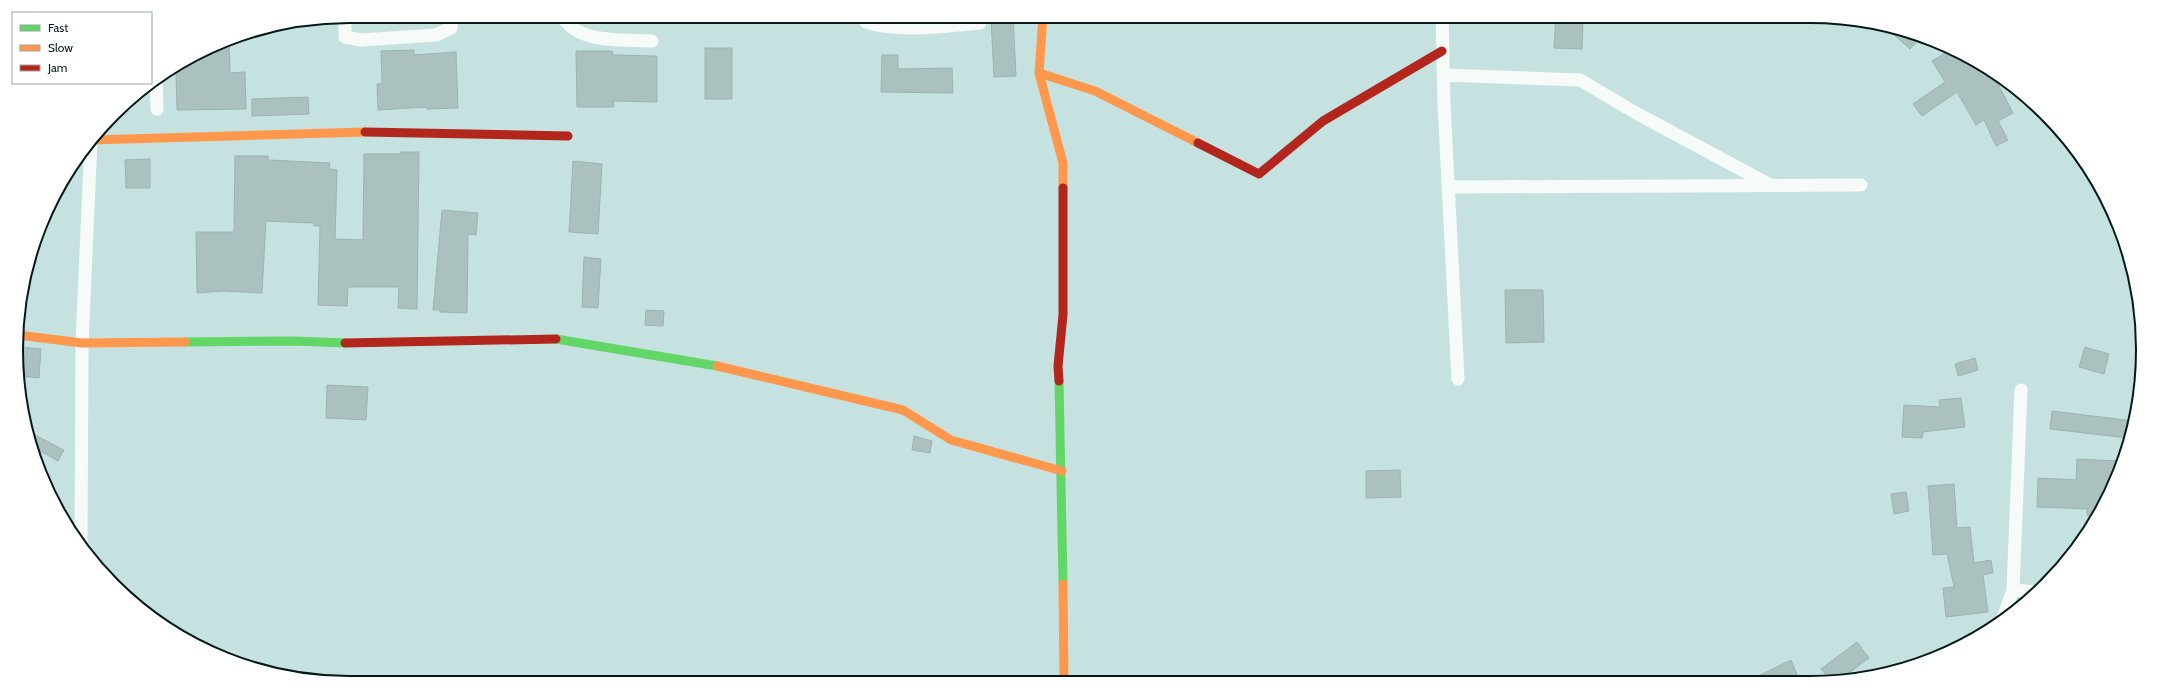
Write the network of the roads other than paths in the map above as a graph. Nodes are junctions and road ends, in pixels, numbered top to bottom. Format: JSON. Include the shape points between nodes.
{"nodes":[{"id":1,"x":345,"y":23,"type":"edge"},
{"id":2,"x":451,"y":23,"type":"edge"},
{"id":3,"x":568,"y":23,"type":"edge"},
{"id":4,"x":869,"y":23,"type":"edge"},
{"id":5,"x":980,"y":23,"type":"edge"},
{"id":6,"x":1043,"y":23,"type":"edge"},
{"id":7,"x":1442,"y":23,"type":"edge"},
{"id":8,"x":652,"y":41,"type":"dead end"},
{"id":9,"x":1442,"y":51,"type":"junction"},
{"id":10,"x":1039,"y":73,"type":"junction"},
{"id":11,"x":1443,"y":75,"type":"junction"},
{"id":12,"x":156,"y":86,"type":"edge"},
{"id":13,"x":157,"y":109,"type":"dead end"},
{"id":14,"x":568,"y":136,"type":"dead end"},
{"id":15,"x":99,"y":140,"type":"edge"},
{"id":16,"x":91,"y":150,"type":"edge"},
{"id":17,"x":1861,"y":185,"type":"dead end"},
{"id":18,"x":1772,"y":186,"type":"junction"},
{"id":19,"x":1448,"y":188,"type":"junction"},
{"id":20,"x":24,"y":336,"type":"edge"},
{"id":21,"x":82,"y":342,"type":"junction"},
{"id":22,"x":1458,"y":379,"type":"dead end"},
{"id":23,"x":2021,"y":390,"type":"dead end"},
{"id":24,"x":1062,"y":471,"type":"junction"},
{"id":25,"x":80,"y":534,"type":"edge"},
{"id":26,"x":2013,"y":590,"type":"junction"},
{"id":27,"x":2029,"y":591,"type":"edge"},
{"id":28,"x":2006,"y":611,"type":"edge"},
{"id":29,"x":1064,"y":676,"type":"edge"}],
"edges":[{"from":1,"to":2,"type":"street","via":[[345,37],[361,40],[436,35],[451,28]]},
{"from":3,"to":8,"type":"street","via":[[573,28],[591,36]]},
{"from":4,"to":5,"type":"street","via":[[879,27],[943,27]]},
{"from":6,"to":10,"type":"street"},
{"from":7,"to":9,"type":"street"},
{"from":9,"to":10,"type":"street","via":[[1322,121],[1259,174],[1095,91]]},
{"from":9,"to":11,"type":"street"},
{"from":10,"to":24,"type":"street","via":[[1063,164],[1063,315],[1058,366]]},
{"from":11,"to":18,"type":"street","via":[[1580,80]]},
{"from":11,"to":19,"type":"street"},
{"from":12,"to":13,"type":"street"},
{"from":14,"to":15,"type":"street","via":[[347,132]]},
{"from":16,"to":21,"type":"street"},
{"from":17,"to":18,"type":"street"},
{"from":18,"to":19,"type":"street"},
{"from":19,"to":22,"type":"street"},
{"from":20,"to":21,"type":"street"},
{"from":21,"to":24,"type":"street","via":[[272,341],[367,344],[560,339],[708,364],[903,410],[951,440]]},
{"from":21,"to":25,"type":"street"},
{"from":23,"to":26,"type":"street"},
{"from":24,"to":29,"type":"street"},
{"from":26,"to":27,"type":"street"},
{"from":26,"to":28,"type":"street"}]}
